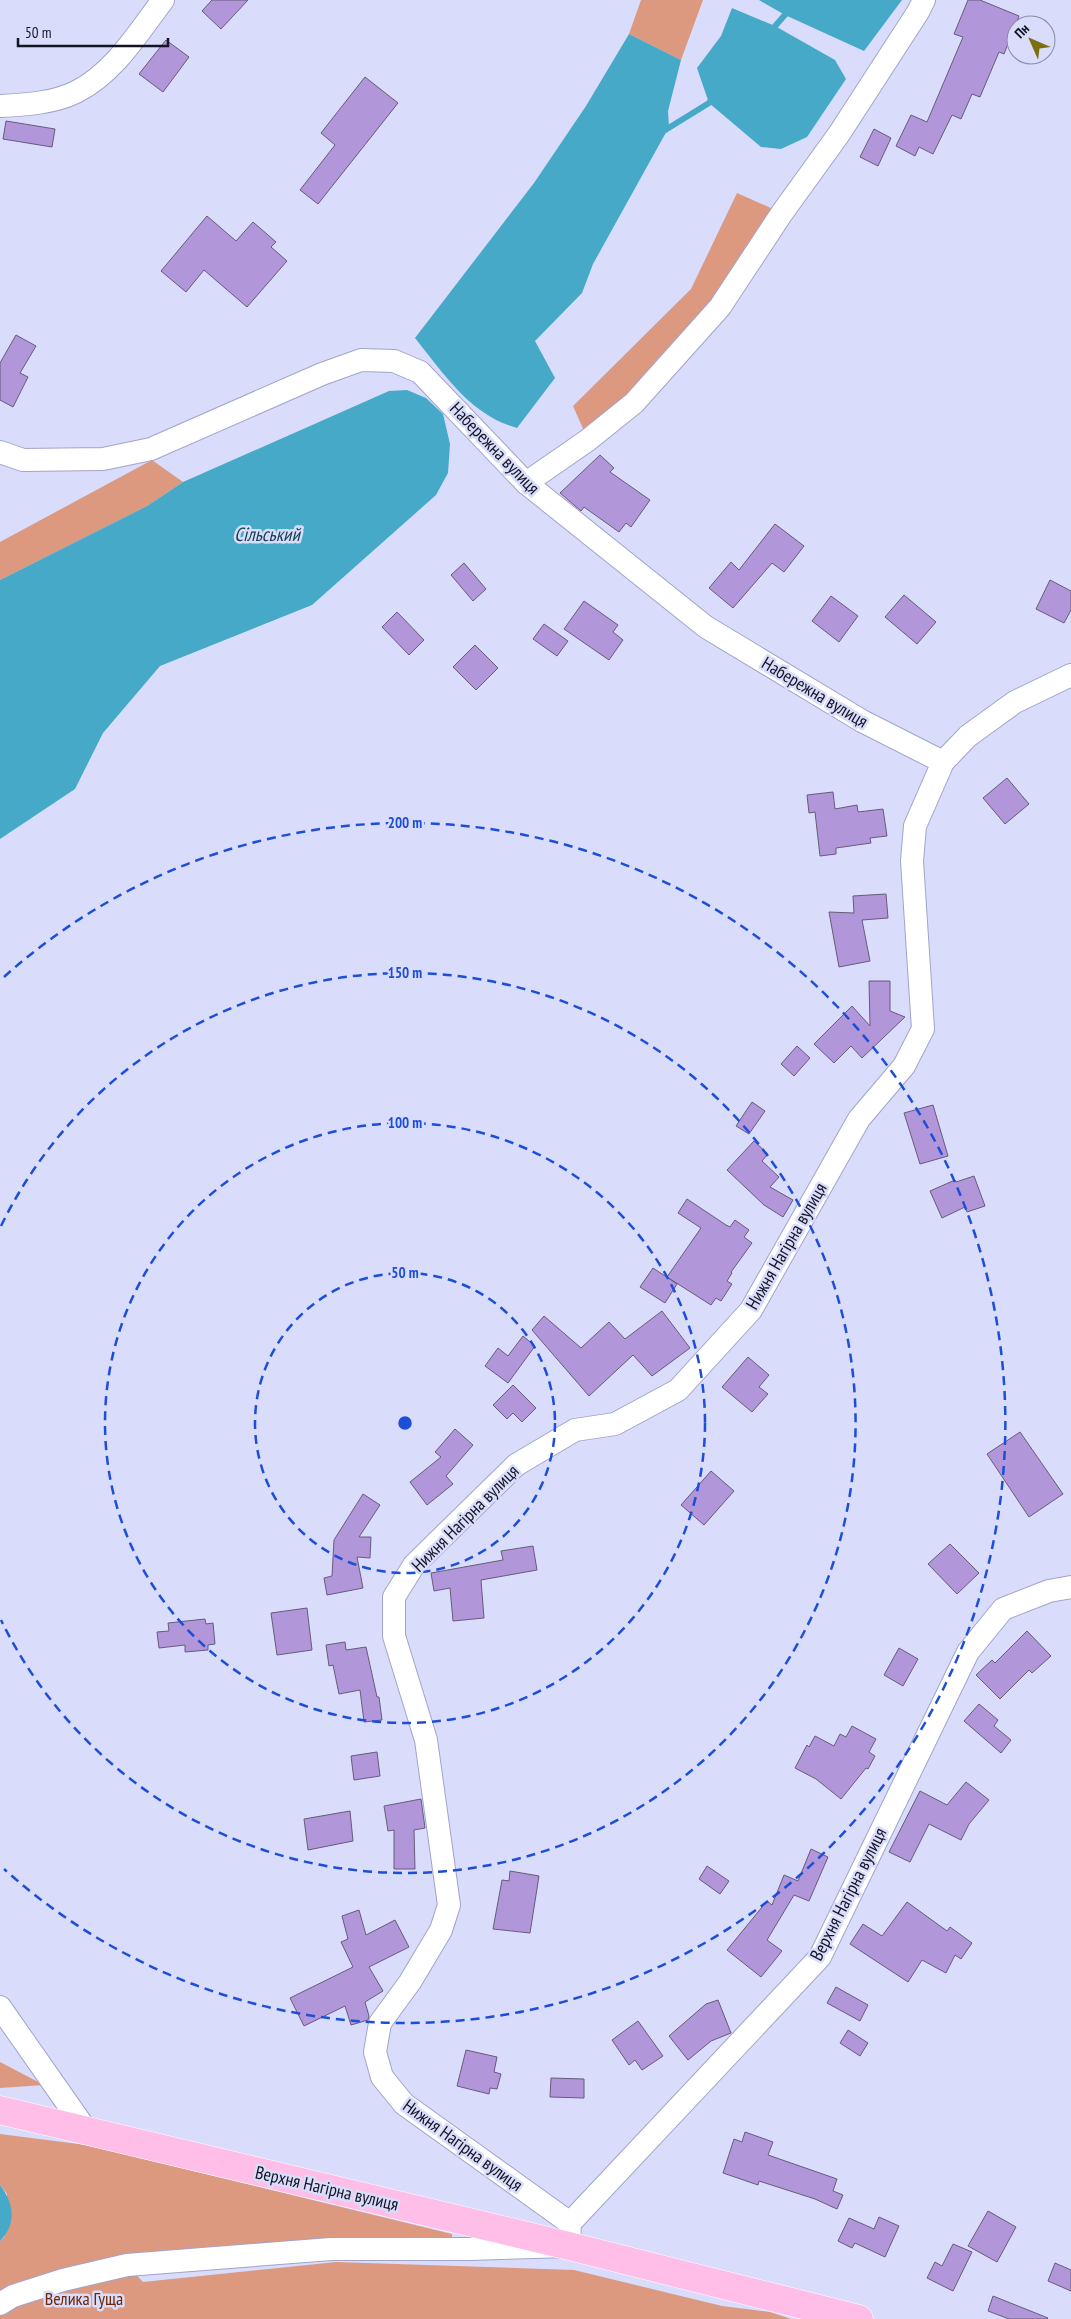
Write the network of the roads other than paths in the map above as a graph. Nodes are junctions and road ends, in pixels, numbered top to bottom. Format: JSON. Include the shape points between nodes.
{"nodes":[{"id":1,"x":162,"y":0,"type":"edge"},
{"id":2,"x":924,"y":0,"type":"edge"},
{"id":3,"x":0,"y":106,"type":"edge"},
{"id":4,"x":0,"y":452,"type":"edge"},
{"id":5,"x":526,"y":483,"type":"junction"},
{"id":6,"x":1071,"y":675,"type":"edge"},
{"id":7,"x":943,"y":762,"type":"junction"},
{"id":8,"x":1071,"y":1587,"type":"edge"},
{"id":9,"x":0,"y":2007,"type":"edge"},
{"id":10,"x":0,"y":2110,"type":"edge"},
{"id":11,"x":86,"y":2130,"type":"junction"},
{"id":12,"x":569,"y":2234,"type":"junction"},
{"id":13,"x":0,"y":2304,"type":"edge"},
{"id":14,"x":859,"y":2319,"type":"edge"}],
"edges":[{"from":1,"to":3,"type":"street","via":[[110,67],[92,82],[56,99]]},
{"from":2,"to":5,"type":"street","via":[[839,134],[720,307],[634,403]]},
{"from":4,"to":5,"type":"street","name":"Набережна вулиця","via":[[23,460],[103,460],[151,449],[345,365],[361,360],[394,361],[420,372]]},
{"from":5,"to":7,"type":"street","name":"Набережна вулиця","via":[[706,627],[862,721]]},
{"from":6,"to":7,"type":"street","name":"Нижня Нагірна вулиця","via":[[1016,702],[968,736]]},
{"from":7,"to":12,"type":"street","name":"Нижня Нагірна вулиця","via":[[915,826],[912,861],[923,1029],[904,1066],[859,1118],[751,1310],[678,1390],[615,1424],[575,1430],[516,1465],[414,1565],[394,1597],[394,1636],[426,1740],[450,1906],[437,1937],[380,2023],[375,2052],[382,2077],[404,2104]]},
{"from":8,"to":12,"type":"street","name":"Верхня Нагірна вулиця","via":[[1049,1591],[1004,1609],[968,1652],[820,1957]]},
{"from":9,"to":11,"type":"street"},
{"from":10,"to":11,"type":"main road","name":"Верхня Нагірна вулиця"},
{"from":11,"to":12,"type":"main road","name":"Верхня Нагірна вулиця"},
{"from":12,"to":13,"type":"street","via":[[470,2249],[331,2249],[127,2265],[63,2280],[13,2296]]},
{"from":12,"to":14,"type":"main road","name":"Верхня Нагірна вулиця"}]}
